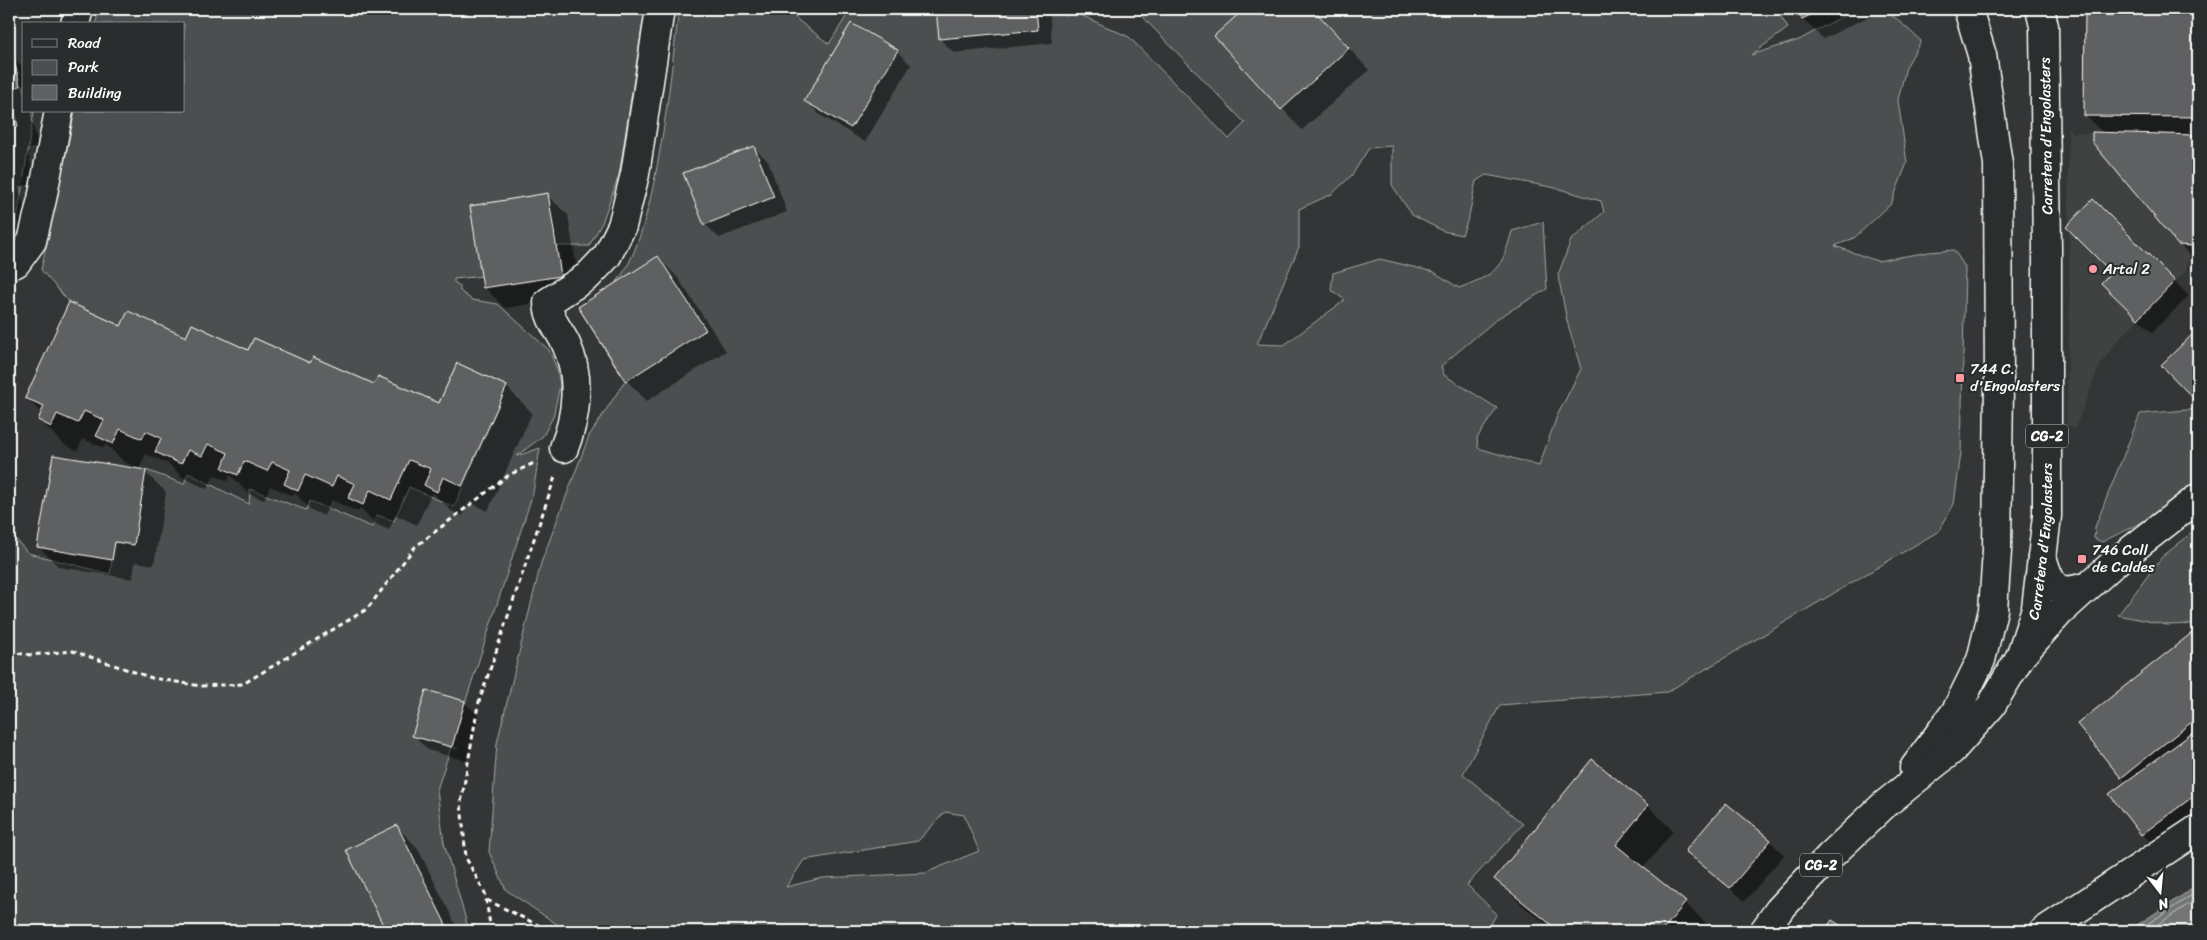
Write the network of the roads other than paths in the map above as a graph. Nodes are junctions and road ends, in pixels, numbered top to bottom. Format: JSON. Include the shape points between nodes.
{"nodes":[{"id":1,"x":79,"y":9,"type":"edge"},
{"id":2,"x":660,"y":9,"type":"edge"},
{"id":3,"x":1968,"y":9,"type":"edge"},
{"id":4,"x":2040,"y":9,"type":"edge"},
{"id":5,"x":76,"y":22,"type":"edge"},
{"id":6,"x":59,"y":112,"type":"edge"},
{"id":7,"x":9,"y":266,"type":"edge"},
{"id":8,"x":564,"y":448,"type":"road end"},
{"id":9,"x":2198,"y":498,"type":"edge"},
{"id":10,"x":2042,"y":557,"type":"junction"},
{"id":11,"x":2088,"y":586,"type":"junction"},
{"id":12,"x":2020,"y":657,"type":"junction"},
{"id":13,"x":1884,"y":805,"type":"junction"},
{"id":14,"x":2198,"y":829,"type":"edge"},
{"id":15,"x":1764,"y":931,"type":"edge"},
{"id":16,"x":2044,"y":931,"type":"edge"}],
"edges":[{"from":1,"to":5,"type":"main road"},
{"from":2,"to":8,"type":"main road","via":[[635,174],[622,226],[607,256],[588,276],[548,302],[548,311],[566,345],[574,371],[576,401],[571,431]]},
{"from":3,"to":13,"type":"main road","name":"Carretera d'Engolasters","number":"CG-2","via":[[1982,55],[1998,164],[1999,384],[1993,610],[1981,660],[1956,711]]},
{"from":4,"to":10,"type":"main road","name":"Carretera d'Engolasters","number":"CG-2","via":[[2044,26],[2047,249],[2047,516]]},
{"from":6,"to":7,"type":"main road","via":[[32,241],[16,263]]},
{"from":9,"to":11,"type":"main road"},
{"from":10,"to":11,"type":"main road","via":[[2048,579],[2057,588],[2071,592]]},
{"from":10,"to":12,"type":"main road","name":"Carretera d'Engolasters","number":"CG-2","via":[[2036,608]]},
{"from":11,"to":12,"type":"main road"},
{"from":12,"to":13,"type":"main road","name":"Carretera d'Engolasters","number":"CG-2","via":[[1991,706],[1952,750]]},
{"from":13,"to":15,"type":"main road","name":"Carretera d'Engolasters","number":"CG-2","via":[[1829,856]]},
{"from":14,"to":16,"type":"main road"}]}
